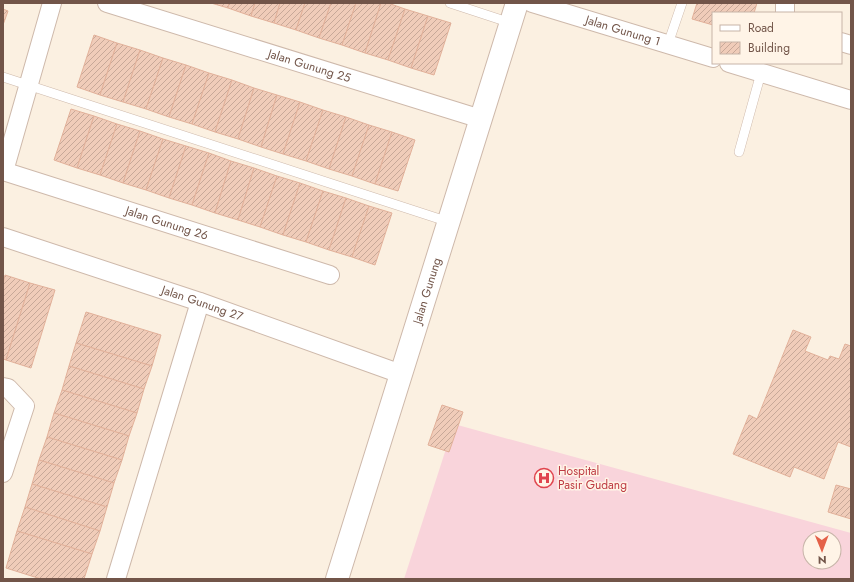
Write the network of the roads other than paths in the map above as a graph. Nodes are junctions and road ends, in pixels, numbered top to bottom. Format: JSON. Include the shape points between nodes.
{"nodes":[{"id":1,"x":52,"y":3,"type":"edge"},
{"id":2,"x":107,"y":3,"type":"edge"},
{"id":3,"x":450,"y":3,"type":"edge"},
{"id":4,"x":532,"y":3,"type":"edge"},
{"id":5,"x":682,"y":3,"type":"edge"},
{"id":6,"x":140,"y":8,"type":"edge"},
{"id":7,"x":572,"y":9,"type":"edge"},
{"id":8,"x":514,"y":13,"type":"edge"},
{"id":9,"x":668,"y":44,"type":"junction"},
{"id":10,"x":712,"y":58,"type":"edge"},
{"id":11,"x":732,"y":64,"type":"edge"},
{"id":12,"x":761,"y":73,"type":"junction"},
{"id":13,"x":3,"y":77,"type":"edge"},
{"id":14,"x":28,"y":86,"type":"junction"},
{"id":15,"x":851,"y":100,"type":"edge"},
{"id":16,"x":481,"y":119,"type":"junction"},
{"id":17,"x":739,"y":152,"type":"dead end"},
{"id":18,"x":3,"y":171,"type":"edge"},
{"id":19,"x":448,"y":222,"type":"junction"},
{"id":20,"x":3,"y":237,"type":"edge"},
{"id":21,"x":330,"y":275,"type":"dead end"},
{"id":22,"x":200,"y":302,"type":"junction"},
{"id":23,"x":401,"y":374,"type":"junction"},
{"id":24,"x":3,"y":387,"type":"edge"},
{"id":25,"x":5,"y":462,"type":"edge"},
{"id":26,"x":116,"y":579,"type":"edge"},
{"id":27,"x":337,"y":579,"type":"edge"}],
"edges":[{"from":1,"to":14,"type":"street"},
{"from":2,"to":6,"type":"street","name":"Jalan Gunung 25"},
{"from":3,"to":8,"type":"lane"},
{"from":4,"to":7,"type":"street","name":"Jalan Gunung 1"},
{"from":5,"to":9,"type":"lane"},
{"from":6,"to":16,"type":"street","name":"Jalan Gunung 25"},
{"from":7,"to":9,"type":"street","name":"Jalan Gunung 1"},
{"from":8,"to":16,"type":"street","name":"Jalan Gunung"},
{"from":9,"to":10,"type":"street","name":"Jalan Gunung 1"},
{"from":11,"to":12,"type":"street"},
{"from":12,"to":15,"type":"street"},
{"from":12,"to":17,"type":"lane"},
{"from":13,"to":14,"type":"lane"},
{"from":14,"to":18,"type":"street"},
{"from":14,"to":19,"type":"lane"},
{"from":16,"to":19,"type":"street","name":"Jalan Gunung"},
{"from":18,"to":21,"type":"street","name":"Jalan Gunung 26"},
{"from":19,"to":23,"type":"street","name":"Jalan Gunung"},
{"from":20,"to":22,"type":"street","name":"Jalan Gunung 27"},
{"from":22,"to":23,"type":"street","name":"Jalan Gunung 27"},
{"from":22,"to":26,"type":"street"},
{"from":23,"to":27,"type":"street","name":"Jalan Gunung"},
{"from":24,"to":25,"type":"street","via":[[8,388],[25,406]]}]}
